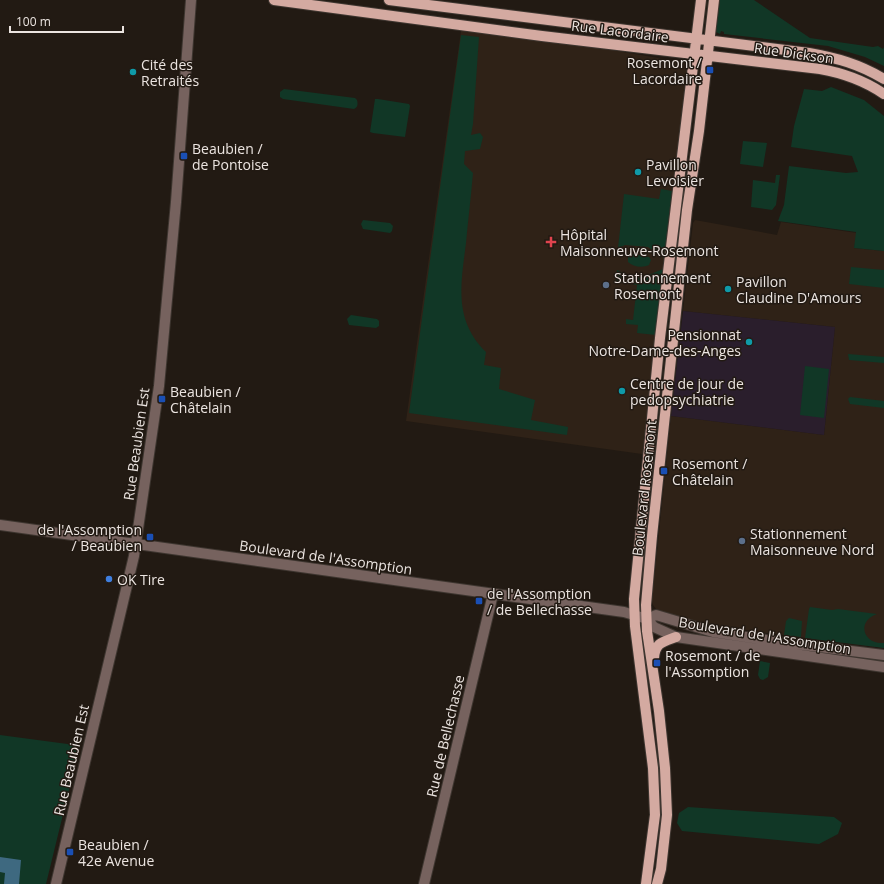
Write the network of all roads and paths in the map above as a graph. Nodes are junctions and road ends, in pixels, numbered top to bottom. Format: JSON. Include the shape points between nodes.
{"nodes":[{"id":1,"x":191,"y":0,"type":"edge"},
{"id":2,"x":274,"y":0,"type":"edge"},
{"id":3,"x":389,"y":0,"type":"edge"},
{"id":4,"x":701,"y":0,"type":"edge"},
{"id":5,"x":714,"y":0,"type":"edge"},
{"id":6,"x":544,"y":20,"type":"junction"},
{"id":7,"x":542,"y":36,"type":"junction"},
{"id":8,"x":697,"y":39,"type":"junction"},
{"id":9,"x":709,"y":41,"type":"junction"},
{"id":10,"x":695,"y":54,"type":"junction"},
{"id":11,"x":707,"y":56,"type":"junction"},
{"id":12,"x":884,"y":79,"type":"edge"},
{"id":13,"x":884,"y":94,"type":"edge"},
{"id":14,"x":0,"y":525,"type":"edge"},
{"id":15,"x":136,"y":544,"type":"junction"},
{"id":16,"x":493,"y":594,"type":"junction"},
{"id":17,"x":635,"y":615,"type":"junction"},
{"id":18,"x":646,"y":619,"type":"junction"},
{"id":19,"x":676,"y":637,"type":"junction"},
{"id":20,"x":884,"y":656,"type":"edge"},
{"id":21,"x":884,"y":667,"type":"edge"},
{"id":22,"x":653,"y":670,"type":"junction"},
{"id":23,"x":56,"y":884,"type":"edge"},
{"id":24,"x":424,"y":884,"type":"edge"},
{"id":25,"x":646,"y":884,"type":"edge"},
{"id":26,"x":658,"y":884,"type":"edge"}],
"edges":[{"from":1,"to":15,"type":"street","name":"Rue Beaubien Est","via":[[159,386]]},
{"from":2,"to":7,"type":"main road","name":"Rue Lacordaire"},
{"from":3,"to":6,"type":"main road","name":"Rue Lacordaire"},
{"from":4,"to":8,"type":"main road","name":"Boulevard Rosemont"},
{"from":5,"to":9,"type":"main road","name":"Boulevard Rosemont"},
{"from":6,"to":7,"type":"main road"},
{"from":6,"to":8,"type":"main road","name":"Rue Lacordaire"},
{"from":7,"to":10,"type":"main road","name":"Rue Lacordaire"},
{"from":8,"to":9,"type":"main road","name":"Rue Dickson"},
{"from":8,"to":10,"type":"main road","name":"Boulevard Rosemont"},
{"from":9,"to":11,"type":"main road","name":"Boulevard Rosemont"},
{"from":9,"to":12,"type":"main road","name":"Rue Dickson","via":[[835,58],[868,69]]},
{"from":10,"to":11,"type":"main road","name":"Rue Dickson"},
{"from":10,"to":17,"type":"main road","name":"Boulevard Rosemont","via":[[660,338],[634,599]]},
{"from":11,"to":13,"type":"main road","name":"Rue Dickson","via":[[835,72],[862,81]]},
{"from":11,"to":18,"type":"main road","name":"Boulevard Rosemont","via":[[673,338]]},
{"from":14,"to":15,"type":"street","name":"Boulevard de l'Assomption"},
{"from":15,"to":16,"type":"street","name":"Boulevard de l'Assomption"},
{"from":15,"to":23,"type":"street","name":"Rue Beaubien Est"},
{"from":16,"to":17,"type":"street","name":"Boulevard de l'Assomption"},
{"from":16,"to":24,"type":"street","name":"Rue de Bellechasse"},
{"from":17,"to":18,"type":"street","name":"Boulevard de l'Assomption"},
{"from":17,"to":25,"type":"main road","name":"Boulevard Rosemont","via":[[655,799]]},
{"from":18,"to":19,"type":"street","name":"Boulevard de l'Assomption","via":[[654,627]]},
{"from":18,"to":20,"type":"street","name":"Boulevard de l'Assomption","via":[[656,615],[714,632]]},
{"from":18,"to":22,"type":"main road","name":"Boulevard Rosemont"},
{"from":19,"to":21,"type":"street","name":"Boulevard de l'Assomption"},
{"from":19,"to":22,"type":"main road","via":[[657,646]]},
{"from":22,"to":26,"type":"main road","name":"Boulevard Rosemont","via":[[665,768],[667,815]]}]}
